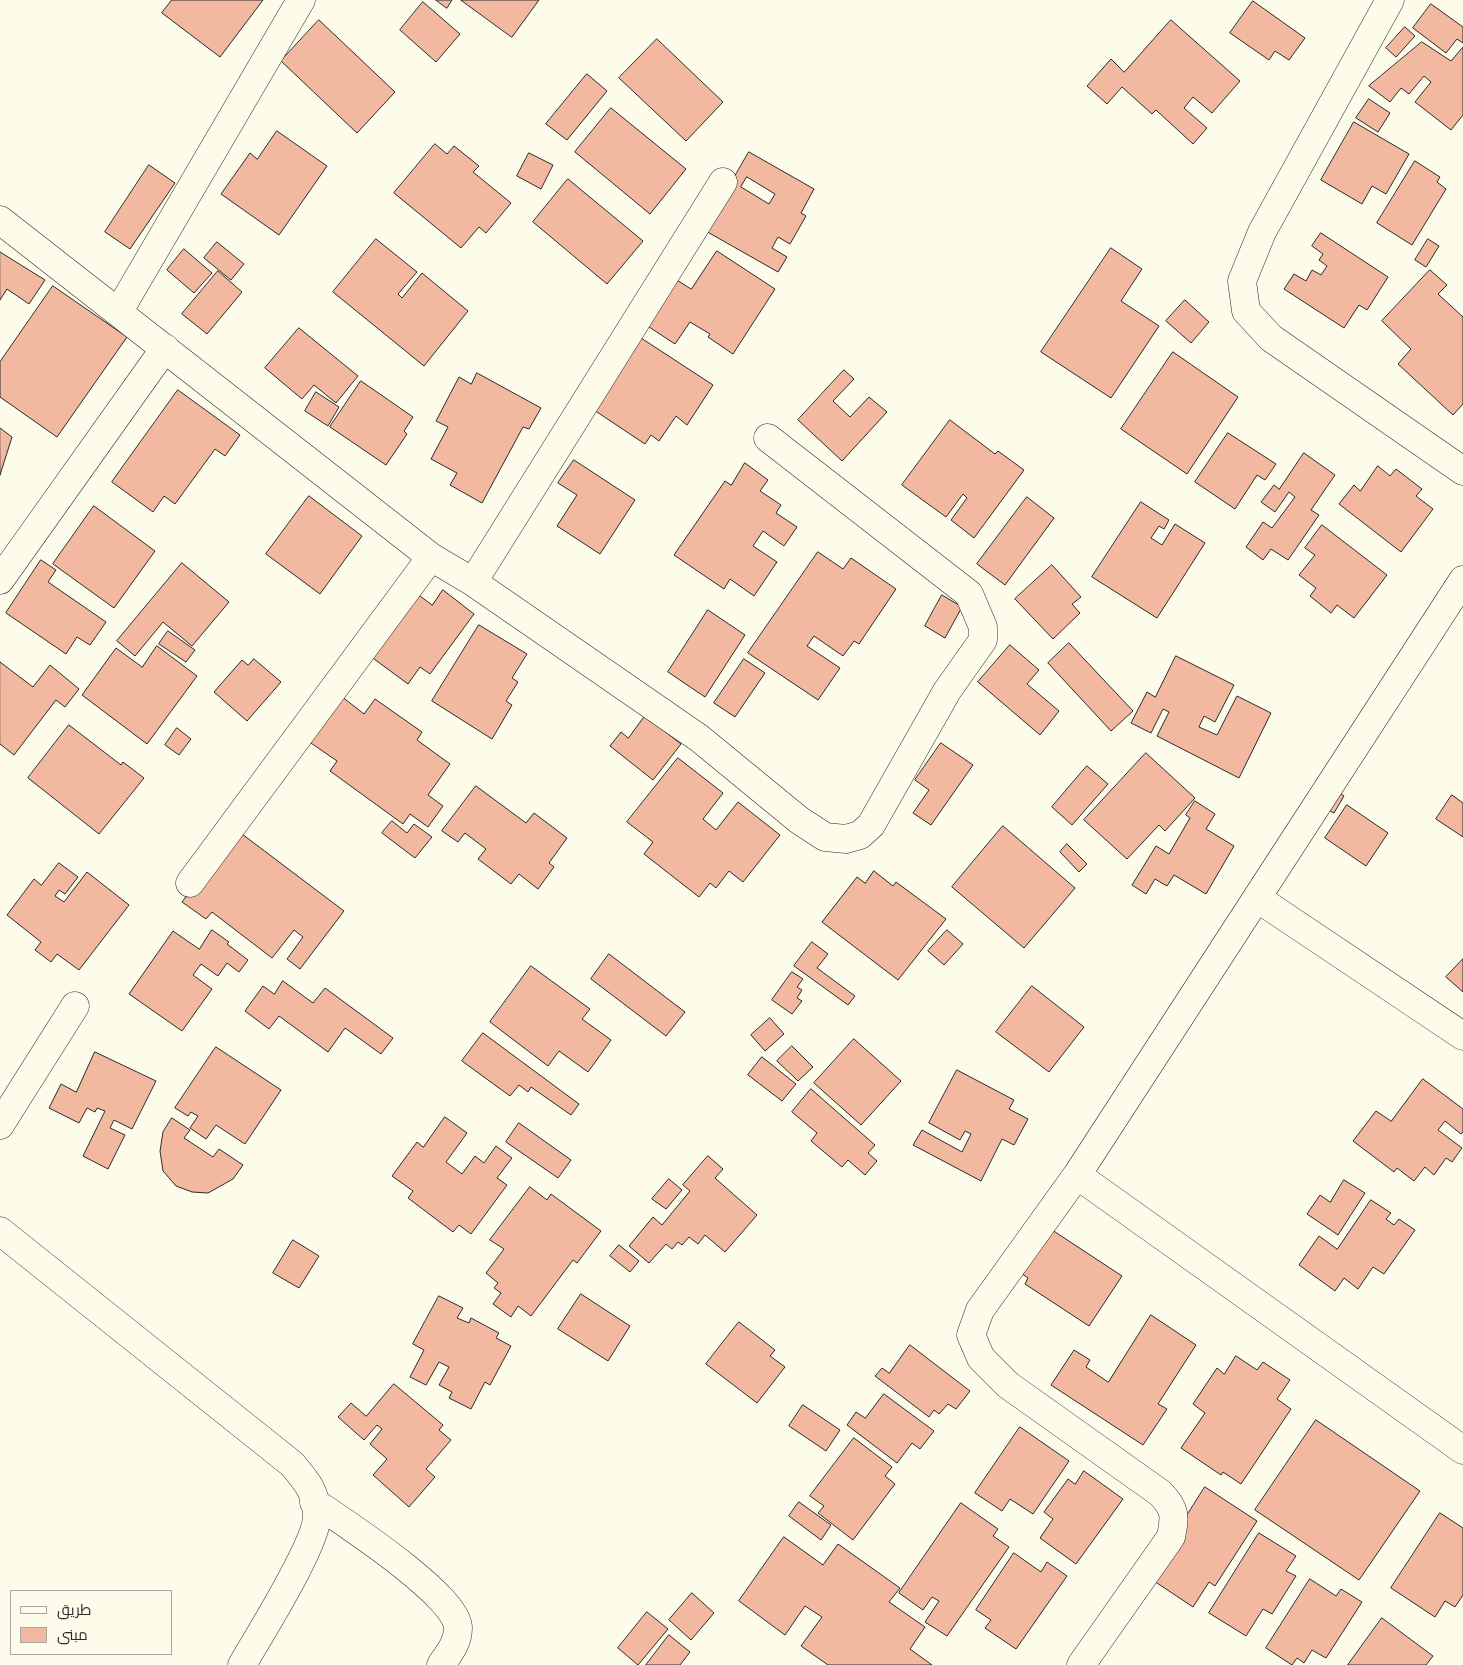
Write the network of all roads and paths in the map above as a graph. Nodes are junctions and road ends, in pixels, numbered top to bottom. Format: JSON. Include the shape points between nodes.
{"nodes":[{"id":1,"x":302,"y":0,"type":"edge"},
{"id":2,"x":1390,"y":0,"type":"edge"},
{"id":3,"x":723,"y":182,"type":"dead end"},
{"id":4,"x":0,"y":220,"type":"edge"},
{"id":5,"x":119,"y":311,"type":"junction"},
{"id":6,"x":166,"y":348,"type":"junction"},
{"id":7,"x":768,"y":438,"type":"dead end"},
{"id":8,"x":1463,"y":471,"type":"edge"},
{"id":9,"x":431,"y":557,"type":"junction"},
{"id":10,"x":0,"y":580,"type":"edge"},
{"id":11,"x":1463,"y":580,"type":"edge"},
{"id":12,"x":473,"y":582,"type":"junction"},
{"id":13,"x":190,"y":883,"type":"dead end"},
{"id":14,"x":1258,"y":898,"type":"junction"},
{"id":15,"x":75,"y":1006,"type":"dead end"},
{"id":16,"x":1463,"y":1036,"type":"edge"},
{"id":17,"x":0,"y":1125,"type":"edge"},
{"id":18,"x":1077,"y":1175,"type":"junction"},
{"id":19,"x":0,"y":1231,"type":"edge"},
{"id":20,"x":1463,"y":1450,"type":"edge"},
{"id":21,"x":314,"y":1502,"type":"junction"},
{"id":22,"x":242,"y":1665,"type":"edge"},
{"id":23,"x":441,"y":1665,"type":"edge"},
{"id":24,"x":1081,"y":1665,"type":"edge"}],
"edges":[{"from":1,"to":5,"type":"street"},
{"from":2,"to":8,"type":"street","via":[[1262,232],[1242,281],[1246,311],[1271,338]]},
{"from":3,"to":12,"type":"street"},
{"from":4,"to":5,"type":"street"},
{"from":5,"to":6,"type":"street"},
{"from":6,"to":9,"type":"street"},
{"from":6,"to":10,"type":"street"},
{"from":7,"to":12,"type":"street","via":[[969,594],[983,627],[983,640],[975,654],[947,691],[871,825],[860,835],[846,839],[825,836],[799,820],[699,738]]},
{"from":9,"to":12,"type":"street"},
{"from":9,"to":13,"type":"street"},
{"from":11,"to":14,"type":"street"},
{"from":14,"to":16,"type":"street"},
{"from":14,"to":18,"type":"street"},
{"from":15,"to":17,"type":"street"},
{"from":18,"to":20,"type":"street"},
{"from":18,"to":24,"type":"street","via":[[980,1310],[971,1335],[981,1358],[1008,1384],[1171,1504],[1175,1520],[1171,1537]]},
{"from":19,"to":21,"type":"street","via":[[292,1464],[311,1488]]},
{"from":21,"to":22,"type":"street","via":[[317,1516],[309,1544]]},
{"from":21,"to":23,"type":"street","via":[[379,1547],[432,1589],[452,1610],[458,1627],[455,1645]]}]}
